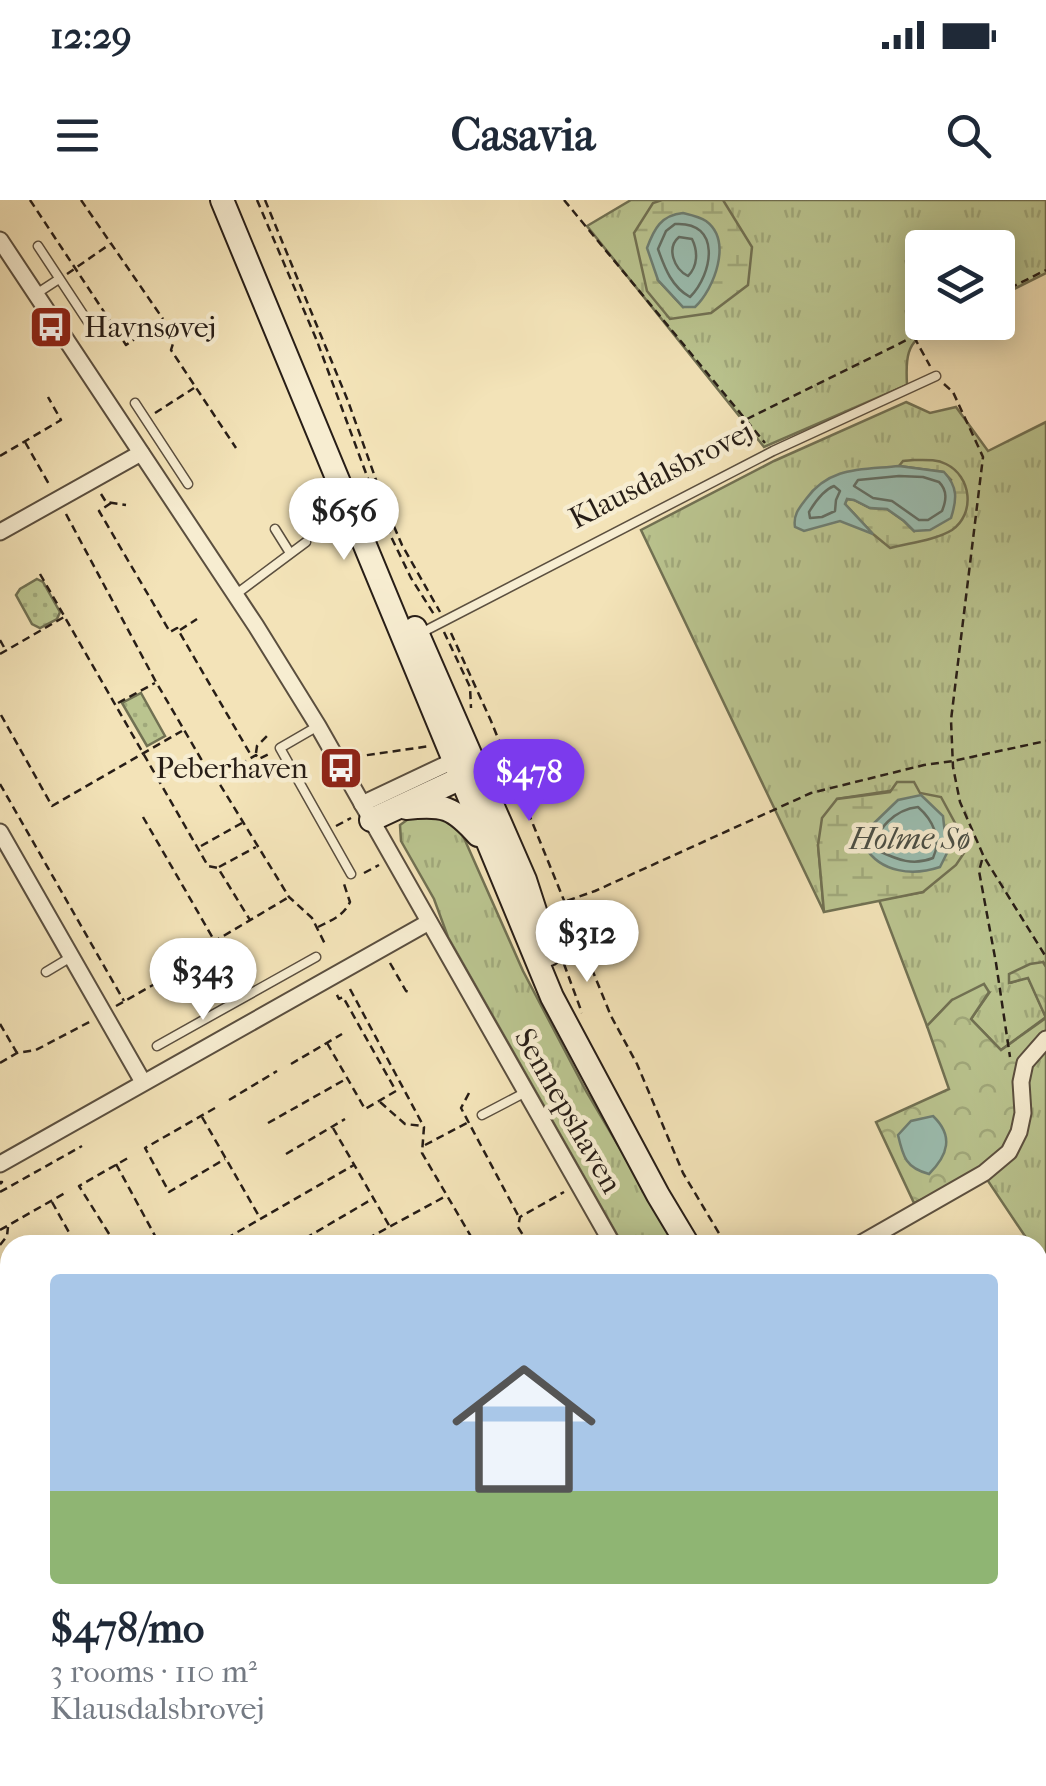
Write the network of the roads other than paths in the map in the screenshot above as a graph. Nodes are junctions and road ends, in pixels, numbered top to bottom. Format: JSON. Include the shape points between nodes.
{"nodes":[{"id":1,"x":222,"y":200,"type":"edge"},
{"id":2,"x":0,"y":240,"type":"edge"},
{"id":3,"x":38,"y":246,"type":"dead end"},
{"id":4,"x":60,"y":279,"type":"junction"},
{"id":5,"x":36,"y":294,"type":"junction"},
{"id":6,"x":94,"y":331,"type":"dead end"},
{"id":7,"x":936,"y":376,"type":"road end"},
{"id":8,"x":135,"y":403,"type":"dead end"},
{"id":9,"x":166,"y":450,"type":"junction"},
{"id":10,"x":144,"y":459,"type":"junction"},
{"id":11,"x":188,"y":484,"type":"dead end"},
{"id":12,"x":276,"y":529,"type":"dead end"},
{"id":13,"x":0,"y":532,"type":"edge"},
{"id":14,"x":306,"y":542,"type":"dead end"},
{"id":15,"x":290,"y":553,"type":"junction"},
{"id":16,"x":235,"y":595,"type":"junction"},
{"id":17,"x":411,"y":638,"type":"junction"},
{"id":18,"x":318,"y":726,"type":"junction"},
{"id":19,"x":464,"y":770,"type":"junction"},
{"id":20,"x":393,"y":809,"type":"junction"},
{"id":21,"x":366,"y":811,"type":"junction"},
{"id":22,"x":0,"y":832,"type":"edge"},
{"id":23,"x":490,"y":848,"type":"junction"},
{"id":24,"x":356,"y":875,"type":"road end"},
{"id":25,"x":429,"y":922,"type":"junction"},
{"id":26,"x":72,"y":957,"type":"junction"},
{"id":27,"x":316,"y":957,"type":"dead end"},
{"id":28,"x":46,"y":972,"type":"dead end"},
{"id":29,"x":280,"y":978,"type":"junction"},
{"id":30,"x":292,"y":998,"type":"junction"},
{"id":31,"x":1046,"y":1039,"type":"edge"},
{"id":32,"x":157,"y":1046,"type":"dead end"},
{"id":33,"x":143,"y":1082,"type":"junction"},
{"id":34,"x":601,"y":1088,"type":"junction"},
{"id":35,"x":526,"y":1092,"type":"junction"},
{"id":36,"x":482,"y":1115,"type":"dead end"},
{"id":37,"x":0,"y":1164,"type":"edge"},
{"id":38,"x":603,"y":1235,"type":"edge"},
{"id":39,"x":682,"y":1235,"type":"edge"},
{"id":40,"x":876,"y":1235,"type":"edge"}],
"edges":[{"from":1,"to":17,"type":"street"},
{"from":2,"to":5,"type":"street","name":"Sennepshaven"},
{"from":3,"to":4,"type":"lane"},
{"from":4,"to":5,"type":"lane"},
{"from":4,"to":6,"type":"lane"},
{"from":5,"to":10,"type":"street","name":"Sennepshaven"},
{"from":7,"to":17,"type":"lane","name":"Klausdalsbrovej","via":[[772,452]]},
{"from":8,"to":9,"type":"lane"},
{"from":9,"to":10,"type":"lane"},
{"from":9,"to":11,"type":"lane"},
{"from":10,"to":13,"type":"street"},
{"from":10,"to":16,"type":"street","name":"Sennepshaven"},
{"from":12,"to":15,"type":"lane"},
{"from":14,"to":15,"type":"lane"},
{"from":15,"to":16,"type":"lane"},
{"from":16,"to":18,"type":"street","name":"Sennepshaven"},
{"from":17,"to":19,"type":"street"},
{"from":18,"to":21,"type":"street","name":"Sennepshaven"},
{"from":18,"to":24,"type":"lane","via":[[280,748]]},
{"from":19,"to":20,"type":"street"},
{"from":19,"to":21,"type":"street"},
{"from":19,"to":23,"type":"street"},
{"from":19,"to":34,"type":"street","via":[[524,880]]},
{"from":20,"to":21,"type":"street"},
{"from":20,"to":23,"type":"street","via":[[451,809]]},
{"from":21,"to":25,"type":"street","name":"Sennepshaven"},
{"from":22,"to":26,"type":"street"},
{"from":23,"to":34,"type":"street","via":[[552,996]]},
{"from":25,"to":30,"type":"street"},
{"from":25,"to":35,"type":"street","name":"Sennepshaven"},
{"from":26,"to":28,"type":"lane"},
{"from":26,"to":33,"type":"street"},
{"from":27,"to":29,"type":"lane"},
{"from":29,"to":30,"type":"lane"},
{"from":29,"to":32,"type":"lane"},
{"from":30,"to":33,"type":"street"},
{"from":31,"to":40,"type":"street","via":[[1025,1063],[1020,1132],[1009,1152]]},
{"from":33,"to":37,"type":"street"},
{"from":34,"to":39,"type":"street"},
{"from":35,"to":36,"type":"lane"},
{"from":35,"to":38,"type":"street","name":"Sennepshaven"}]}
